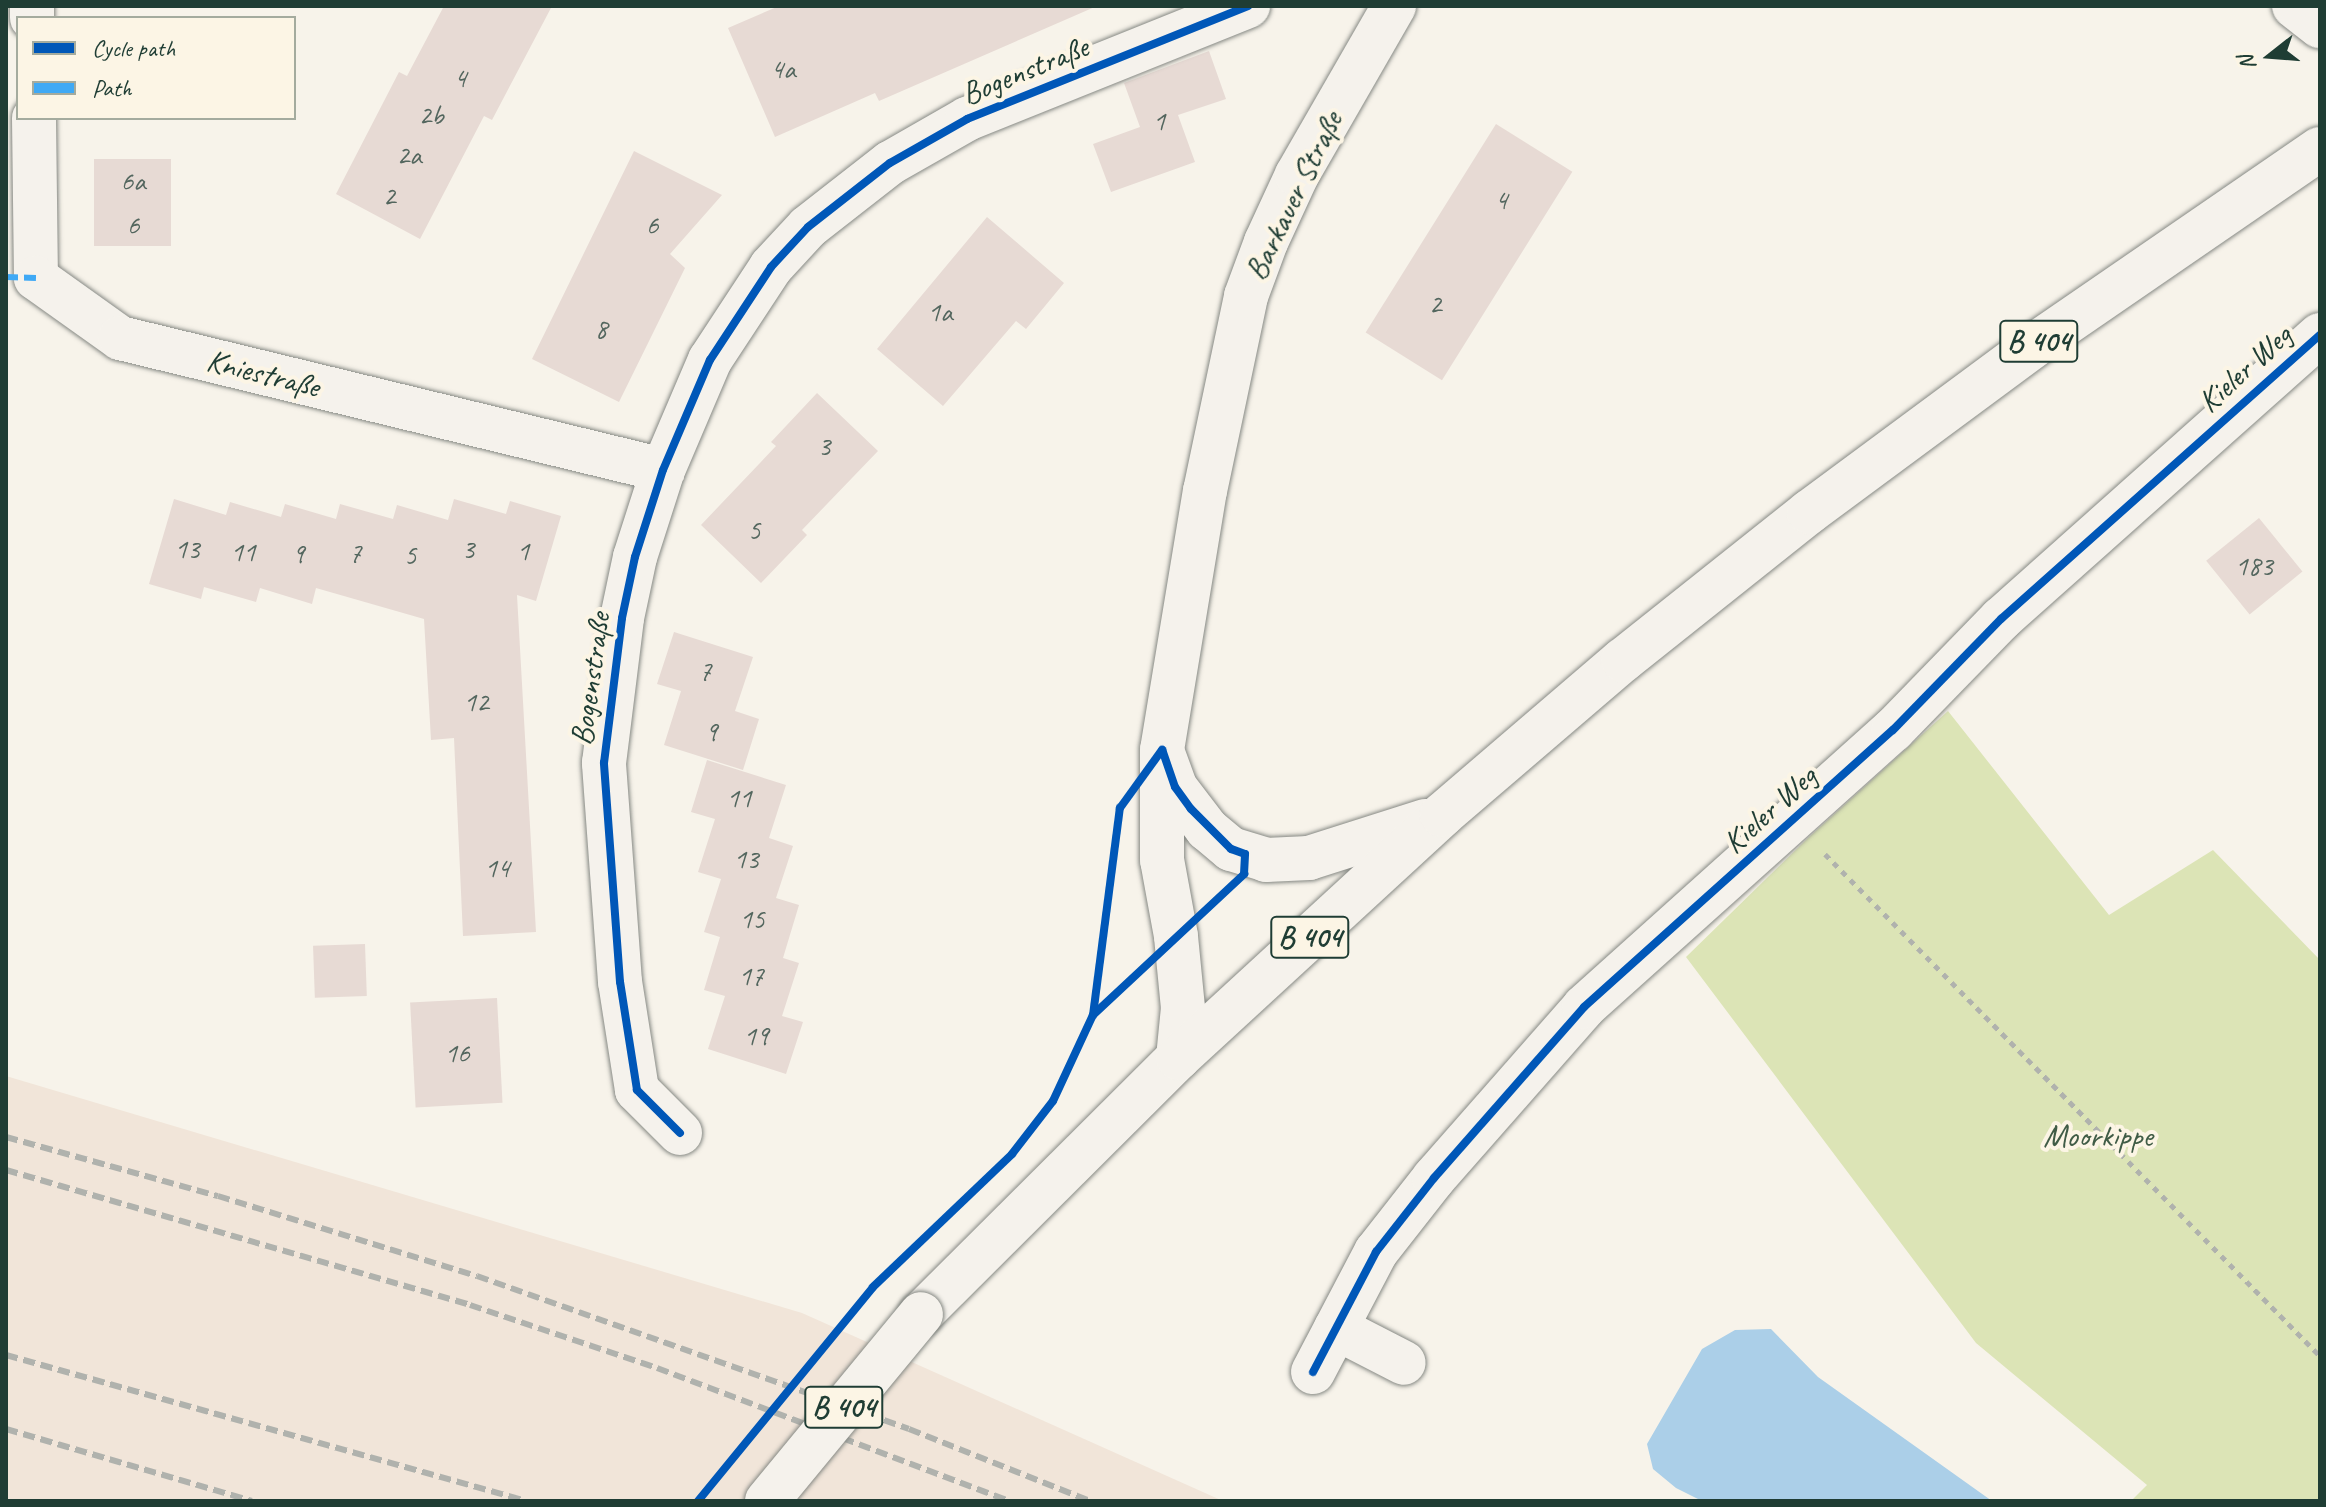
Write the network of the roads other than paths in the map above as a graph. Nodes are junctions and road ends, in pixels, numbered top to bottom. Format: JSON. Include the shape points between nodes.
{"nodes":[{"id":1,"x":1248,"y":6,"type":"edge"},
{"id":2,"x":1394,"y":6,"type":"edge"},
{"id":3,"x":2294,"y":6,"type":"edge"},
{"id":4,"x":2320,"y":26,"type":"edge"},
{"id":5,"x":34,"y":120,"type":"edge"},
{"id":6,"x":2320,"y":149,"type":"edge"},
{"id":7,"x":2320,"y":335,"type":"edge"},
{"id":8,"x":663,"y":470,"type":"junction"},
{"id":9,"x":1162,"y":750,"type":"junction"},
{"id":10,"x":1442,"y":815,"type":"junction"},
{"id":11,"x":1178,"y":1058,"type":"junction"},
{"id":12,"x":680,"y":1133,"type":"dead end"},
{"id":13,"x":1336,"y":1328,"type":"junction"},
{"id":14,"x":1404,"y":1363,"type":"dead end"},
{"id":15,"x":1313,"y":1372,"type":"dead end"},
{"id":16,"x":767,"y":1501,"type":"edge"}],
"edges":[{"from":1,"to":8,"type":"street","name":"Bogenstraße","via":[[967,119],[847,194],[808,227],[744,305],[710,360]]},
{"from":2,"to":9,"type":"street","name":"Barkauer Straße","via":[[1297,175],[1246,296],[1205,491]]},
{"from":3,"to":4,"type":"street"},
{"from":5,"to":8,"type":"street","name":"Kniestraße","via":[[36,278],[120,338]]},
{"from":6,"to":10,"type":"street","number":"B 404","via":[[2033,346],[1809,512],[1623,660]]},
{"from":7,"to":13,"type":"street","name":"Kieler Weg","via":[[2001,619],[1893,730],[1584,1007],[1376,1252]]},
{"from":8,"to":12,"type":"street","name":"Bogenstraße","via":[[622,618],[604,763],[620,982],[637,1090]]},
{"from":9,"to":10,"type":"street","via":[[1175,787],[1207,829],[1231,849],[1266,860],[1336,852]]},
{"from":9,"to":11,"type":"street","name":"Barkauer Straße","via":[[1162,860],[1183,1008]]},
{"from":10,"to":11,"type":"street","number":"B 404"},
{"from":11,"to":16,"type":"street","number":"B 404","bridge":true,"via":[[921,1314]]},
{"from":13,"to":14,"type":"street"},
{"from":13,"to":15,"type":"street","name":"Kieler Weg"}]}
